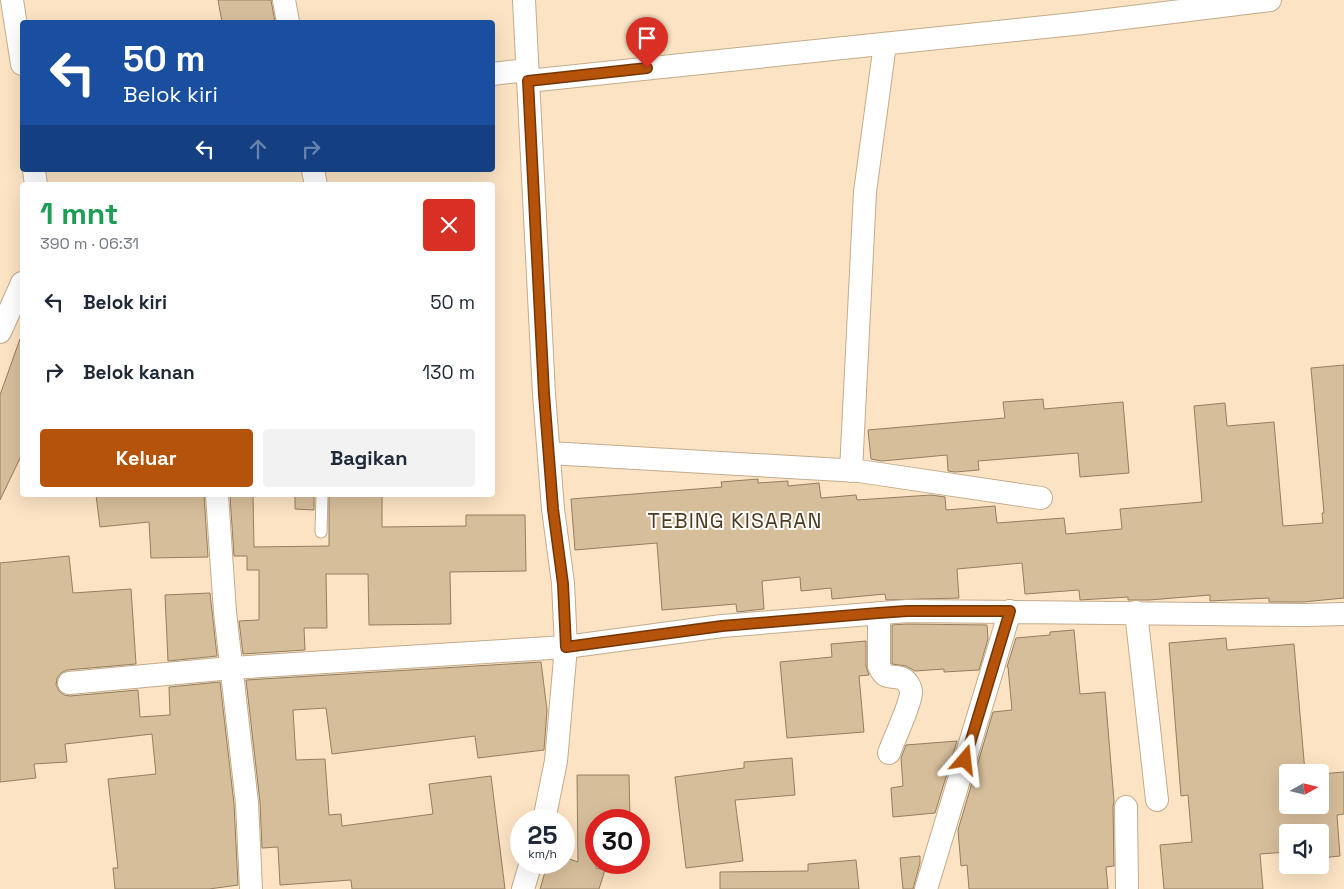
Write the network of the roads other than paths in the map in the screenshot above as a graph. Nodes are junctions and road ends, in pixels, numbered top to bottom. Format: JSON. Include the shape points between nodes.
{"nodes":[{"id":1,"x":12,"y":0,"type":"edge"},
{"id":2,"x":284,"y":0,"type":"edge"},
{"id":3,"x":524,"y":0,"type":"edge"},
{"id":4,"x":1270,"y":0,"type":"edge"},
{"id":5,"x":288,"y":20,"type":"edge"},
{"id":6,"x":885,"y":44,"type":"junction"},
{"id":7,"x":20,"y":51,"type":"edge"},
{"id":8,"x":495,"y":74,"type":"edge"},
{"id":9,"x":528,"y":75,"type":"junction"},
{"id":10,"x":20,"y":287,"type":"edge"},
{"id":11,"x":0,"y":332,"type":"edge"},
{"id":12,"x":549,"y":453,"type":"junction"},
{"id":13,"x":851,"y":471,"type":"junction"},
{"id":14,"x":217,"y":497,"type":"edge"},
{"id":15,"x":322,"y":497,"type":"edge"},
{"id":16,"x":1041,"y":498,"type":"dead end"},
{"id":17,"x":321,"y":532,"type":"dead end"},
{"id":18,"x":1010,"y":611,"type":"junction"},
{"id":19,"x":1136,"y":612,"type":"junction"},
{"id":20,"x":878,"y":613,"type":"junction"},
{"id":21,"x":1344,"y":614,"type":"edge"},
{"id":22,"x":566,"y":647,"type":"junction"},
{"id":23,"x":231,"y":668,"type":"junction"},
{"id":24,"x":69,"y":683,"type":"dead end"},
{"id":25,"x":889,"y":753,"type":"dead end"},
{"id":26,"x":1157,"y":800,"type":"dead end"},
{"id":27,"x":1126,"y":807,"type":"dead end"},
{"id":28,"x":546,"y":809,"type":"edge"},
{"id":29,"x":527,"y":874,"type":"edge"},
{"id":30,"x":251,"y":889,"type":"edge"},
{"id":31,"x":523,"y":889,"type":"edge"},
{"id":32,"x":926,"y":889,"type":"edge"},
{"id":33,"x":1127,"y":889,"type":"edge"}],
"edges":[{"from":1,"to":7,"type":"street"},
{"from":2,"to":5,"type":"street"},
{"from":3,"to":9,"type":"street"},
{"from":4,"to":6,"type":"street"},
{"from":6,"to":9,"type":"street"},
{"from":6,"to":13,"type":"street","via":[[865,192]]},
{"from":8,"to":9,"type":"street"},
{"from":9,"to":12,"type":"street"},
{"from":10,"to":11,"type":"street"},
{"from":12,"to":13,"type":"street"},
{"from":12,"to":22,"type":"street","via":[[563,584]]},
{"from":13,"to":16,"type":"street"},
{"from":14,"to":23,"type":"street"},
{"from":15,"to":17,"type":"lane"},
{"from":18,"to":19,"type":"street"},
{"from":18,"to":20,"type":"street"},
{"from":18,"to":32,"type":"street"},
{"from":19,"to":21,"type":"street"},
{"from":19,"to":26,"type":"street"},
{"from":20,"to":22,"type":"street","via":[[722,626]]},
{"from":20,"to":25,"type":"street","via":[[882,674],[902,678],[911,694]]},
{"from":22,"to":23,"type":"street"},
{"from":22,"to":28,"type":"street","via":[[556,761]]},
{"from":23,"to":24,"type":"street"},
{"from":23,"to":30,"type":"street","via":[[247,803]]},
{"from":27,"to":33,"type":"street"},
{"from":29,"to":31,"type":"street"}]}
